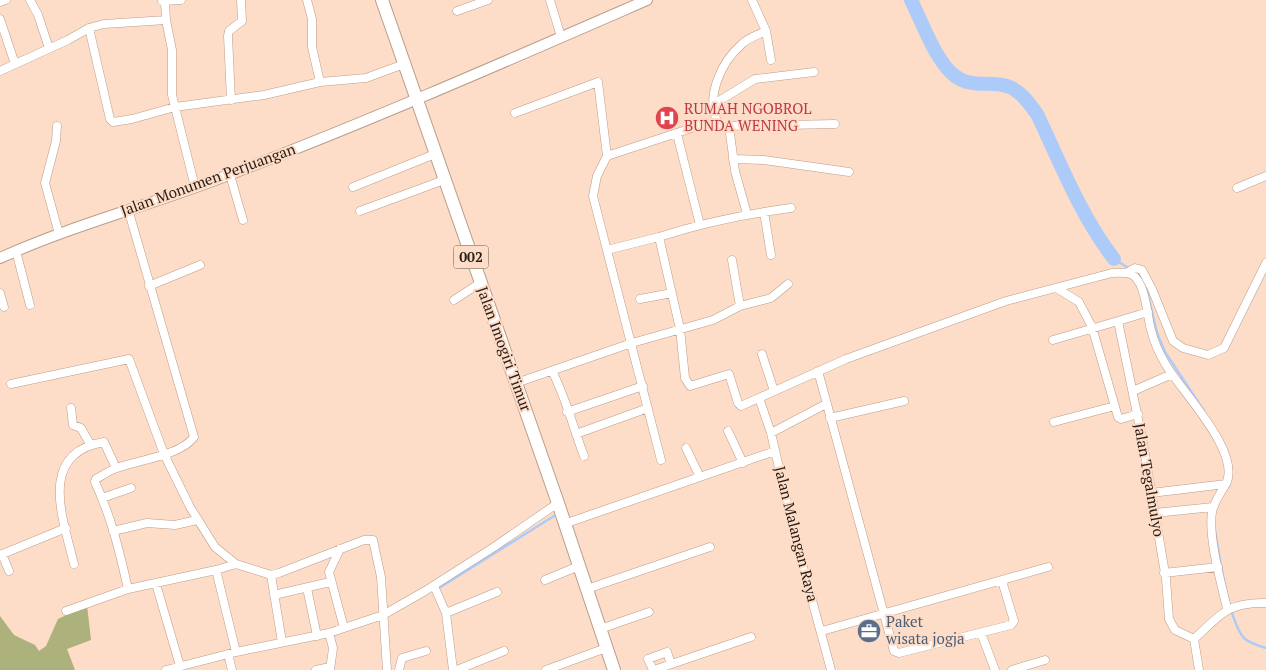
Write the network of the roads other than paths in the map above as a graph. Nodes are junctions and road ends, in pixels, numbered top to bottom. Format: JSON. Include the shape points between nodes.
{"nodes":[{"id":1,"x":6,"y":0,"type":"edge"},
{"id":2,"x":30,"y":0,"type":"edge"},
{"id":3,"x":181,"y":0,"type":"edge"},
{"id":4,"x":241,"y":0,"type":"edge"},
{"id":5,"x":307,"y":0,"type":"edge"},
{"id":6,"x":382,"y":0,"type":"edge"},
{"id":7,"x":488,"y":0,"type":"edge"},
{"id":8,"x":550,"y":0,"type":"edge"},
{"id":9,"x":647,"y":0,"type":"edge"},
{"id":10,"x":752,"y":0,"type":"edge"},
{"id":11,"x":163,"y":1,"type":"edge"},
{"id":12,"x":0,"y":2,"type":"edge"},
{"id":13,"x":457,"y":11,"type":"dead end"},
{"id":14,"x":0,"y":19,"type":"edge"},
{"id":15,"x":166,"y":20,"type":"junction"},
{"id":16,"x":89,"y":28,"type":"junction"},
{"id":17,"x":766,"y":31,"type":"junction"},
{"id":18,"x":561,"y":37,"type":"junction"},
{"id":19,"x":49,"y":48,"type":"junction"},
{"id":20,"x":772,"y":60,"type":"dead end"},
{"id":21,"x":0,"y":61,"type":"edge"},
{"id":22,"x":15,"y":64,"type":"junction"},
{"id":23,"x":404,"y":64,"type":"junction"},
{"id":24,"x":2,"y":70,"type":"edge"},
{"id":25,"x":814,"y":72,"type":"dead end"},
{"id":26,"x":320,"y":82,"type":"junction"},
{"id":27,"x":230,"y":100,"type":"junction"},
{"id":28,"x":416,"y":100,"type":"junction"},
{"id":29,"x":714,"y":104,"type":"junction"},
{"id":30,"x":175,"y":107,"type":"junction"},
{"id":31,"x":516,"y":113,"type":"dead end"},
{"id":32,"x":718,"y":123,"type":"junction"},
{"id":33,"x":835,"y":124,"type":"dead end"},
{"id":34,"x":57,"y":126,"type":"dead end"},
{"id":35,"x":729,"y":126,"type":"junction"},
{"id":36,"x":677,"y":134,"type":"junction"},
{"id":37,"x":434,"y":154,"type":"junction"},
{"id":38,"x":607,"y":156,"type":"junction"},
{"id":39,"x":733,"y":159,"type":"junction"},
{"id":40,"x":849,"y":172,"type":"dead end"},
{"id":41,"x":230,"y":175,"type":"junction"},
{"id":42,"x":1266,"y":176,"type":"edge"},
{"id":43,"x":444,"y":180,"type":"junction"},
{"id":44,"x":353,"y":186,"type":"dead end"},
{"id":45,"x":195,"y":187,"type":"junction"},
{"id":46,"x":1237,"y":188,"type":"dead end"},
{"id":47,"x":790,"y":208,"type":"dead end"},
{"id":48,"x":128,"y":209,"type":"junction"},
{"id":49,"x":360,"y":211,"type":"dead end"},
{"id":50,"x":764,"y":212,"type":"junction"},
{"id":51,"x":747,"y":214,"type":"junction"},
{"id":52,"x":244,"y":220,"type":"dead end"},
{"id":53,"x":700,"y":225,"type":"junction"},
{"id":54,"x":59,"y":234,"type":"junction"},
{"id":55,"x":659,"y":237,"type":"junction"},
{"id":56,"x":607,"y":250,"type":"junction"},
{"id":57,"x":16,"y":251,"type":"junction"},
{"id":58,"x":771,"y":255,"type":"dead end"},
{"id":59,"x":0,"y":258,"type":"edge"},
{"id":60,"x":732,"y":260,"type":"dead end"},
{"id":61,"x":1266,"y":263,"type":"edge"},
{"id":62,"x":200,"y":265,"type":"dead end"},
{"id":63,"x":1129,"y":271,"type":"junction"},
{"id":64,"x":480,"y":283,"type":"junction"},
{"id":65,"x":788,"y":284,"type":"dead end"},
{"id":66,"x":149,"y":286,"type":"junction"},
{"id":67,"x":1058,"y":289,"type":"junction"},
{"id":68,"x":0,"y":293,"type":"edge"},
{"id":69,"x":672,"y":293,"type":"junction"},
{"id":70,"x":640,"y":299,"type":"dead end"},
{"id":71,"x":454,"y":300,"type":"dead end"},
{"id":72,"x":30,"y":305,"type":"dead end"},
{"id":73,"x":740,"y":306,"type":"junction"},
{"id":74,"x":4,"y":307,"type":"dead end"},
{"id":75,"x":1148,"y":312,"type":"junction"},
{"id":76,"x":1118,"y":321,"type":"junction"},
{"id":77,"x":1092,"y":328,"type":"junction"},
{"id":78,"x":680,"y":329,"type":"junction"},
{"id":79,"x":1053,"y":340,"type":"dead end"},
{"id":80,"x":632,"y":344,"type":"junction"},
{"id":81,"x":762,"y":354,"type":"dead end"},
{"id":82,"x":552,"y":371,"type":"junction"},
{"id":83,"x":818,"y":372,"type":"junction"},
{"id":84,"x":1172,"y":374,"type":"junction"},
{"id":85,"x":516,"y":383,"type":"junction"},
{"id":86,"x":11,"y":384,"type":"dead end"},
{"id":87,"x":643,"y":386,"type":"junction"},
{"id":88,"x":774,"y":391,"type":"junction"},
{"id":89,"x":1133,"y":391,"type":"junction"},
{"id":90,"x":759,"y":398,"type":"junction"},
{"id":91,"x":904,"y":401,"type":"dead end"},
{"id":92,"x":826,"y":404,"type":"junction"},
{"id":93,"x":1115,"y":406,"type":"junction"},
{"id":94,"x":71,"y":408,"type":"dead end"},
{"id":95,"x":648,"y":408,"type":"junction"},
{"id":96,"x":567,"y":412,"type":"junction"},
{"id":97,"x":1138,"y":414,"type":"junction"},
{"id":98,"x":830,"y":418,"type":"junction"},
{"id":99,"x":1054,"y":422,"type":"dead end"},
{"id":100,"x":728,"y":432,"type":"dead end"},
{"id":101,"x":771,"y":433,"type":"junction"},
{"id":102,"x":576,"y":434,"type":"junction"},
{"id":103,"x":90,"y":444,"type":"junction"},
{"id":104,"x":686,"y":448,"type":"dead end"},
{"id":105,"x":776,"y":451,"type":"junction"},
{"id":106,"x":164,"y":454,"type":"junction"},
{"id":107,"x":584,"y":456,"type":"dead end"},
{"id":108,"x":661,"y":460,"type":"dead end"},
{"id":109,"x":743,"y":463,"type":"junction"},
{"id":110,"x":116,"y":468,"type":"junction"},
{"id":111,"x":700,"y":477,"type":"junction"},
{"id":112,"x":1226,"y":484,"type":"junction"},
{"id":113,"x":131,"y":488,"type":"dead end"},
{"id":114,"x":1151,"y":493,"type":"junction"},
{"id":115,"x":102,"y":498,"type":"junction"},
{"id":116,"x":1213,"y":507,"type":"junction"},
{"id":117,"x":1155,"y":513,"type":"junction"},
{"id":118,"x":562,"y":515,"type":"junction"},
{"id":119,"x":197,"y":520,"type":"junction"},
{"id":120,"x":66,"y":528,"type":"junction"},
{"id":121,"x":113,"y":531,"type":"junction"},
{"id":122,"x":710,"y":547,"type":"dead end"},
{"id":123,"x":340,"y":549,"type":"junction"},
{"id":124,"x":1,"y":555,"type":"edge"},
{"id":125,"x":74,"y":564,"type":"dead end"},
{"id":126,"x":236,"y":564,"type":"junction"},
{"id":127,"x":579,"y":566,"type":"junction"},
{"id":128,"x":1048,"y":567,"type":"dead end"},
{"id":129,"x":1218,"y":567,"type":"junction"},
{"id":130,"x":216,"y":570,"type":"junction"},
{"id":131,"x":9,"y":571,"type":"dead end"},
{"id":132,"x":1164,"y":572,"type":"junction"},
{"id":133,"x":271,"y":574,"type":"junction"},
{"id":134,"x":545,"y":580,"type":"dead end"},
{"id":135,"x":1002,"y":581,"type":"junction"},
{"id":136,"x":330,"y":582,"type":"junction"},
{"id":137,"x":156,"y":584,"type":"junction"},
{"id":138,"x":434,"y":586,"type":"junction"},
{"id":139,"x":307,"y":588,"type":"junction"},
{"id":140,"x":128,"y":589,"type":"junction"},
{"id":141,"x":587,"y":589,"type":"junction"},
{"id":142,"x":496,"y":592,"type":"dead end"},
{"id":143,"x":274,"y":595,"type":"junction"},
{"id":144,"x":1266,"y":603,"type":"edge"},
{"id":145,"x":1230,"y":607,"type":"junction"},
{"id":146,"x":66,"y":611,"type":"dead end"},
{"id":147,"x":649,"y":612,"type":"dead end"},
{"id":148,"x":883,"y":612,"type":"junction"},
{"id":149,"x":446,"y":613,"type":"junction"},
{"id":150,"x":383,"y":615,"type":"junction"},
{"id":151,"x":344,"y":628,"type":"junction"},
{"id":152,"x":600,"y":629,"type":"junction"},
{"id":153,"x":822,"y":631,"type":"junction"},
{"id":154,"x":329,"y":632,"type":"junction"},
{"id":155,"x":981,"y":633,"type":"junction"},
{"id":156,"x":317,"y":636,"type":"junction"},
{"id":157,"x":751,"y":637,"type":"dead end"},
{"id":158,"x":1194,"y":638,"type":"junction"},
{"id":159,"x":282,"y":642,"type":"junction"},
{"id":160,"x":606,"y":648,"type":"junction"},
{"id":161,"x":426,"y":651,"type":"dead end"},
{"id":162,"x":504,"y":651,"type":"dead end"},
{"id":163,"x":232,"y":653,"type":"junction"},
{"id":164,"x":1045,"y":660,"type":"dead end"},
{"id":165,"x":671,"y":664,"type":"junction"},
{"id":166,"x":180,"y":666,"type":"junction"},
{"id":167,"x":330,"y":668,"type":"edge"},
{"id":168,"x":166,"y":670,"type":"edge"},
{"id":169,"x":232,"y":670,"type":"edge"},
{"id":170,"x":316,"y":670,"type":"edge"},
{"id":171,"x":387,"y":670,"type":"edge"},
{"id":172,"x":399,"y":670,"type":"edge"},
{"id":173,"x":455,"y":670,"type":"edge"},
{"id":174,"x":546,"y":670,"type":"edge"},
{"id":175,"x":614,"y":670,"type":"edge"},
{"id":176,"x":653,"y":670,"type":"edge"},
{"id":177,"x":831,"y":670,"type":"edge"},
{"id":178,"x":995,"y":670,"type":"edge"},
{"id":179,"x":1012,"y":670,"type":"edge"},
{"id":180,"x":1199,"y":670,"type":"edge"}],
"edges":[{"from":1,"to":12,"type":"street"},
{"from":2,"to":19,"type":"street"},
{"from":3,"to":11,"type":"street"},
{"from":4,"to":27,"type":"street","via":[[242,21],[229,31]]},
{"from":5,"to":26,"type":"street"},
{"from":6,"to":23,"type":"main road","name":"Jalan Imogiri Timur","number":"002"},
{"from":7,"to":13,"type":"street"},
{"from":8,"to":18,"type":"street"},
{"from":9,"to":18,"type":"street","name":"Jalan Monumen Perjuangan"},
{"from":10,"to":17,"type":"street"},
{"from":11,"to":15,"type":"street"},
{"from":14,"to":22,"type":"street"},
{"from":15,"to":16,"type":"street"},
{"from":15,"to":30,"type":"street","via":[[172,50]]},
{"from":16,"to":19,"type":"street"},
{"from":16,"to":30,"type":"street","via":[[110,121],[132,119]]},
{"from":17,"to":20,"type":"street"},
{"from":17,"to":29,"type":"street","via":[[741,45],[720,73],[715,82]]},
{"from":18,"to":28,"type":"street","name":"Jalan Monumen Perjuangan"},
{"from":19,"to":22,"type":"street"},
{"from":21,"to":24,"type":"street"},
{"from":22,"to":24,"type":"street"},
{"from":23,"to":26,"type":"street","via":[[366,78]]},
{"from":23,"to":28,"type":"main road","name":"Jalan Imogiri Timur","number":"002"},
{"from":25,"to":29,"type":"street","via":[[755,79]]},
{"from":26,"to":27,"type":"street"},
{"from":27,"to":30,"type":"street"},
{"from":28,"to":37,"type":"main road","name":"Jalan Imogiri Timur","number":"002"},
{"from":28,"to":41,"type":"street","name":"Jalan Monumen Perjuangan"},
{"from":29,"to":32,"type":"street"},
{"from":30,"to":45,"type":"street"},
{"from":31,"to":38,"type":"street","via":[[598,81]]},
{"from":32,"to":35,"type":"street"},
{"from":32,"to":36,"type":"street","via":[[704,124]]},
{"from":33,"to":35,"type":"street"},
{"from":34,"to":54,"type":"street","via":[[45,183]]},
{"from":35,"to":39,"type":"street"},
{"from":36,"to":38,"type":"street"},
{"from":36,"to":53,"type":"street"},
{"from":37,"to":43,"type":"main road","name":"Jalan Imogiri Timur","number":"002"},
{"from":37,"to":44,"type":"street"},
{"from":38,"to":56,"type":"street","via":[[597,176],[593,196]]},
{"from":39,"to":40,"type":"street"},
{"from":39,"to":51,"type":"street"},
{"from":41,"to":45,"type":"street","name":"Jalan Monumen Perjuangan"},
{"from":41,"to":52,"type":"street"},
{"from":42,"to":46,"type":"street"},
{"from":43,"to":49,"type":"street"},
{"from":43,"to":64,"type":"main road","name":"Jalan Imogiri Timur","number":"002"},
{"from":45,"to":48,"type":"street","name":"Jalan Monumen Perjuangan"},
{"from":47,"to":50,"type":"street"},
{"from":48,"to":54,"type":"street","name":"Jalan Monumen Perjuangan"},
{"from":48,"to":66,"type":"street"},
{"from":50,"to":51,"type":"street"},
{"from":50,"to":58,"type":"street"},
{"from":51,"to":53,"type":"street"},
{"from":53,"to":55,"type":"street"},
{"from":54,"to":57,"type":"street","name":"Jalan Monumen Perjuangan"},
{"from":55,"to":56,"type":"street"},
{"from":55,"to":69,"type":"street"},
{"from":56,"to":80,"type":"street"},
{"from":57,"to":59,"type":"street","name":"Jalan Monumen Perjuangan"},
{"from":57,"to":72,"type":"street"},
{"from":60,"to":73,"type":"street"},
{"from":61,"to":63,"type":"street","via":[[1224,348],[1208,355],[1183,348],[1173,341],[1142,270]]},
{"from":62,"to":66,"type":"street"},
{"from":63,"to":67,"type":"street"},
{"from":63,"to":75,"type":"street","via":[[1140,284]]},
{"from":64,"to":71,"type":"street"},
{"from":64,"to":85,"type":"main road","name":"Jalan Imogiri Timur","number":"002"},
{"from":65,"to":73,"type":"street","via":[[771,298]]},
{"from":66,"to":106,"type":"street","via":[[194,437],[187,444]]},
{"from":67,"to":77,"type":"street","via":[[1080,302]]},
{"from":67,"to":83,"type":"street","via":[[1006,301]]},
{"from":68,"to":74,"type":"street"},
{"from":69,"to":70,"type":"street"},
{"from":69,"to":78,"type":"street"},
{"from":73,"to":78,"type":"street","via":[[721,316]]},
{"from":75,"to":76,"type":"street"},
{"from":75,"to":84,"type":"street","via":[[1153,337]]},
{"from":76,"to":77,"type":"street"},
{"from":76,"to":89,"type":"street"},
{"from":77,"to":79,"type":"street"},
{"from":77,"to":93,"type":"street"},
{"from":78,"to":80,"type":"street"},
{"from":78,"to":90,"type":"street","via":[[685,378],[689,385],[729,374],[739,405]]},
{"from":80,"to":82,"type":"street"},
{"from":80,"to":87,"type":"street"},
{"from":81,"to":88,"type":"street"},
{"from":82,"to":85,"type":"street"},
{"from":82,"to":96,"type":"street","via":[[566,399]]},
{"from":83,"to":88,"type":"street"},
{"from":83,"to":92,"type":"street"},
{"from":84,"to":89,"type":"street"},
{"from":84,"to":112,"type":"street","via":[[1212,428],[1226,460],[1229,479]]},
{"from":85,"to":118,"type":"main road","name":"Jalan Imogiri Timur","number":"002"},
{"from":86,"to":106,"type":"street","via":[[129,359]]},
{"from":87,"to":95,"type":"street"},
{"from":87,"to":96,"type":"street"},
{"from":88,"to":90,"type":"street"},
{"from":89,"to":97,"type":"street"},
{"from":90,"to":101,"type":"street","name":"Jalan Malangan Raya"},
{"from":91,"to":98,"type":"street"},
{"from":92,"to":98,"type":"street"},
{"from":92,"to":101,"type":"street"},
{"from":93,"to":97,"type":"street","name":"Jalan Tegalmulyo","via":[[1119,418]]},
{"from":93,"to":99,"type":"street"},
{"from":94,"to":103,"type":"street","via":[[73,425],[81,428]]},
{"from":95,"to":102,"type":"street"},
{"from":95,"to":108,"type":"street"},
{"from":96,"to":102,"type":"street"},
{"from":97,"to":114,"type":"street","name":"Jalan Tegalmulyo"},
{"from":98,"to":148,"type":"street"},
{"from":100,"to":109,"type":"street"},
{"from":101,"to":105,"type":"street","name":"Jalan Malangan Raya"},
{"from":102,"to":107,"type":"street"},
{"from":103,"to":110,"type":"street","via":[[105,442]]},
{"from":103,"to":120,"type":"street","via":[[66,462],[62,472],[60,503]]},
{"from":104,"to":111,"type":"street"},
{"from":105,"to":109,"type":"street"},
{"from":105,"to":153,"type":"street","name":"Jalan Malangan Raya","via":[[796,541]]},
{"from":106,"to":110,"type":"street"},
{"from":106,"to":119,"type":"street"},
{"from":109,"to":111,"type":"street"},
{"from":110,"to":115,"type":"street","via":[[95,481]]},
{"from":111,"to":118,"type":"street"},
{"from":112,"to":114,"type":"street"},
{"from":112,"to":116,"type":"street"},
{"from":113,"to":115,"type":"street"},
{"from":114,"to":117,"type":"street","name":"Jalan Tegalmulyo"},
{"from":115,"to":121,"type":"street"},
{"from":116,"to":117,"type":"street"},
{"from":116,"to":129,"type":"street","via":[[1211,520]]},
{"from":117,"to":132,"type":"street","name":"Jalan Tegalmulyo"},
{"from":118,"to":127,"type":"main road","name":"Jalan Imogiri Timur","number":"002"},
{"from":118,"to":138,"type":"street"},
{"from":119,"to":121,"type":"street","via":[[175,525],[139,524]]},
{"from":119,"to":126,"type":"street","via":[[215,547]]},
{"from":120,"to":124,"type":"street"},
{"from":120,"to":125,"type":"street"},
{"from":121,"to":140,"type":"street"},
{"from":122,"to":141,"type":"street"},
{"from":123,"to":133,"type":"street"},
{"from":123,"to":136,"type":"street","via":[[330,568]]},
{"from":123,"to":150,"type":"street","via":[[371,538],[375,542]]},
{"from":124,"to":131,"type":"street"},
{"from":126,"to":130,"type":"street"},
{"from":126,"to":133,"type":"street"},
{"from":127,"to":134,"type":"street"},
{"from":127,"to":141,"type":"main road","name":"Jalan Imogiri Timur","number":"002"},
{"from":128,"to":135,"type":"street"},
{"from":129,"to":132,"type":"street"},
{"from":129,"to":145,"type":"street"},
{"from":130,"to":137,"type":"street"},
{"from":130,"to":163,"type":"street"},
{"from":132,"to":158,"type":"street","name":"Jalan Tegalmulyo","via":[[1172,626]]},
{"from":133,"to":143,"type":"street"},
{"from":135,"to":148,"type":"street"},
{"from":135,"to":155,"type":"street","via":[[1013,623]]},
{"from":136,"to":139,"type":"street"},
{"from":136,"to":151,"type":"street"},
{"from":137,"to":140,"type":"street"},
{"from":137,"to":166,"type":"street"},
{"from":138,"to":149,"type":"street"},
{"from":138,"to":150,"type":"street"},
{"from":139,"to":143,"type":"street"},
{"from":139,"to":156,"type":"street"},
{"from":140,"to":146,"type":"street"},
{"from":141,"to":152,"type":"main road","name":"Jalan Imogiri Timur","number":"002"},
{"from":142,"to":149,"type":"street"},
{"from":143,"to":159,"type":"street"},
{"from":144,"to":145,"type":"street"},
{"from":145,"to":158,"type":"street"},
{"from":147,"to":152,"type":"street"},
{"from":148,"to":153,"type":"street"},
{"from":148,"to":155,"type":"street","via":[[895,652]]},
{"from":149,"to":173,"type":"street"},
{"from":150,"to":151,"type":"street"},
{"from":150,"to":171,"type":"street"},
{"from":151,"to":154,"type":"street"},
{"from":152,"to":160,"type":"main road","name":"Jalan Imogiri Timur","number":"002"},
{"from":153,"to":177,"type":"street","name":"Jalan Malangan Raya"},
{"from":154,"to":156,"type":"street"},
{"from":154,"to":167,"type":"street","via":[[333,648]]},
{"from":155,"to":178,"type":"street"},
{"from":156,"to":159,"type":"street"},
{"from":157,"to":165,"type":"street"},
{"from":158,"to":180,"type":"street"},
{"from":159,"to":163,"type":"street"},
{"from":160,"to":174,"type":"street"},
{"from":160,"to":175,"type":"main road","name":"Jalan Imogiri Timur","number":"002"},
{"from":161,"to":172,"type":"street","via":[[402,658]]},
{"from":162,"to":173,"type":"street"},
{"from":163,"to":166,"type":"street"},
{"from":163,"to":169,"type":"street"},
{"from":164,"to":179,"type":"street"},
{"from":165,"to":176,"type":"street"},
{"from":165,"to":176,"type":"street","via":[[667,652],[648,659]]},
{"from":166,"to":168,"type":"street"},
{"from":167,"to":170,"type":"street"}]}
